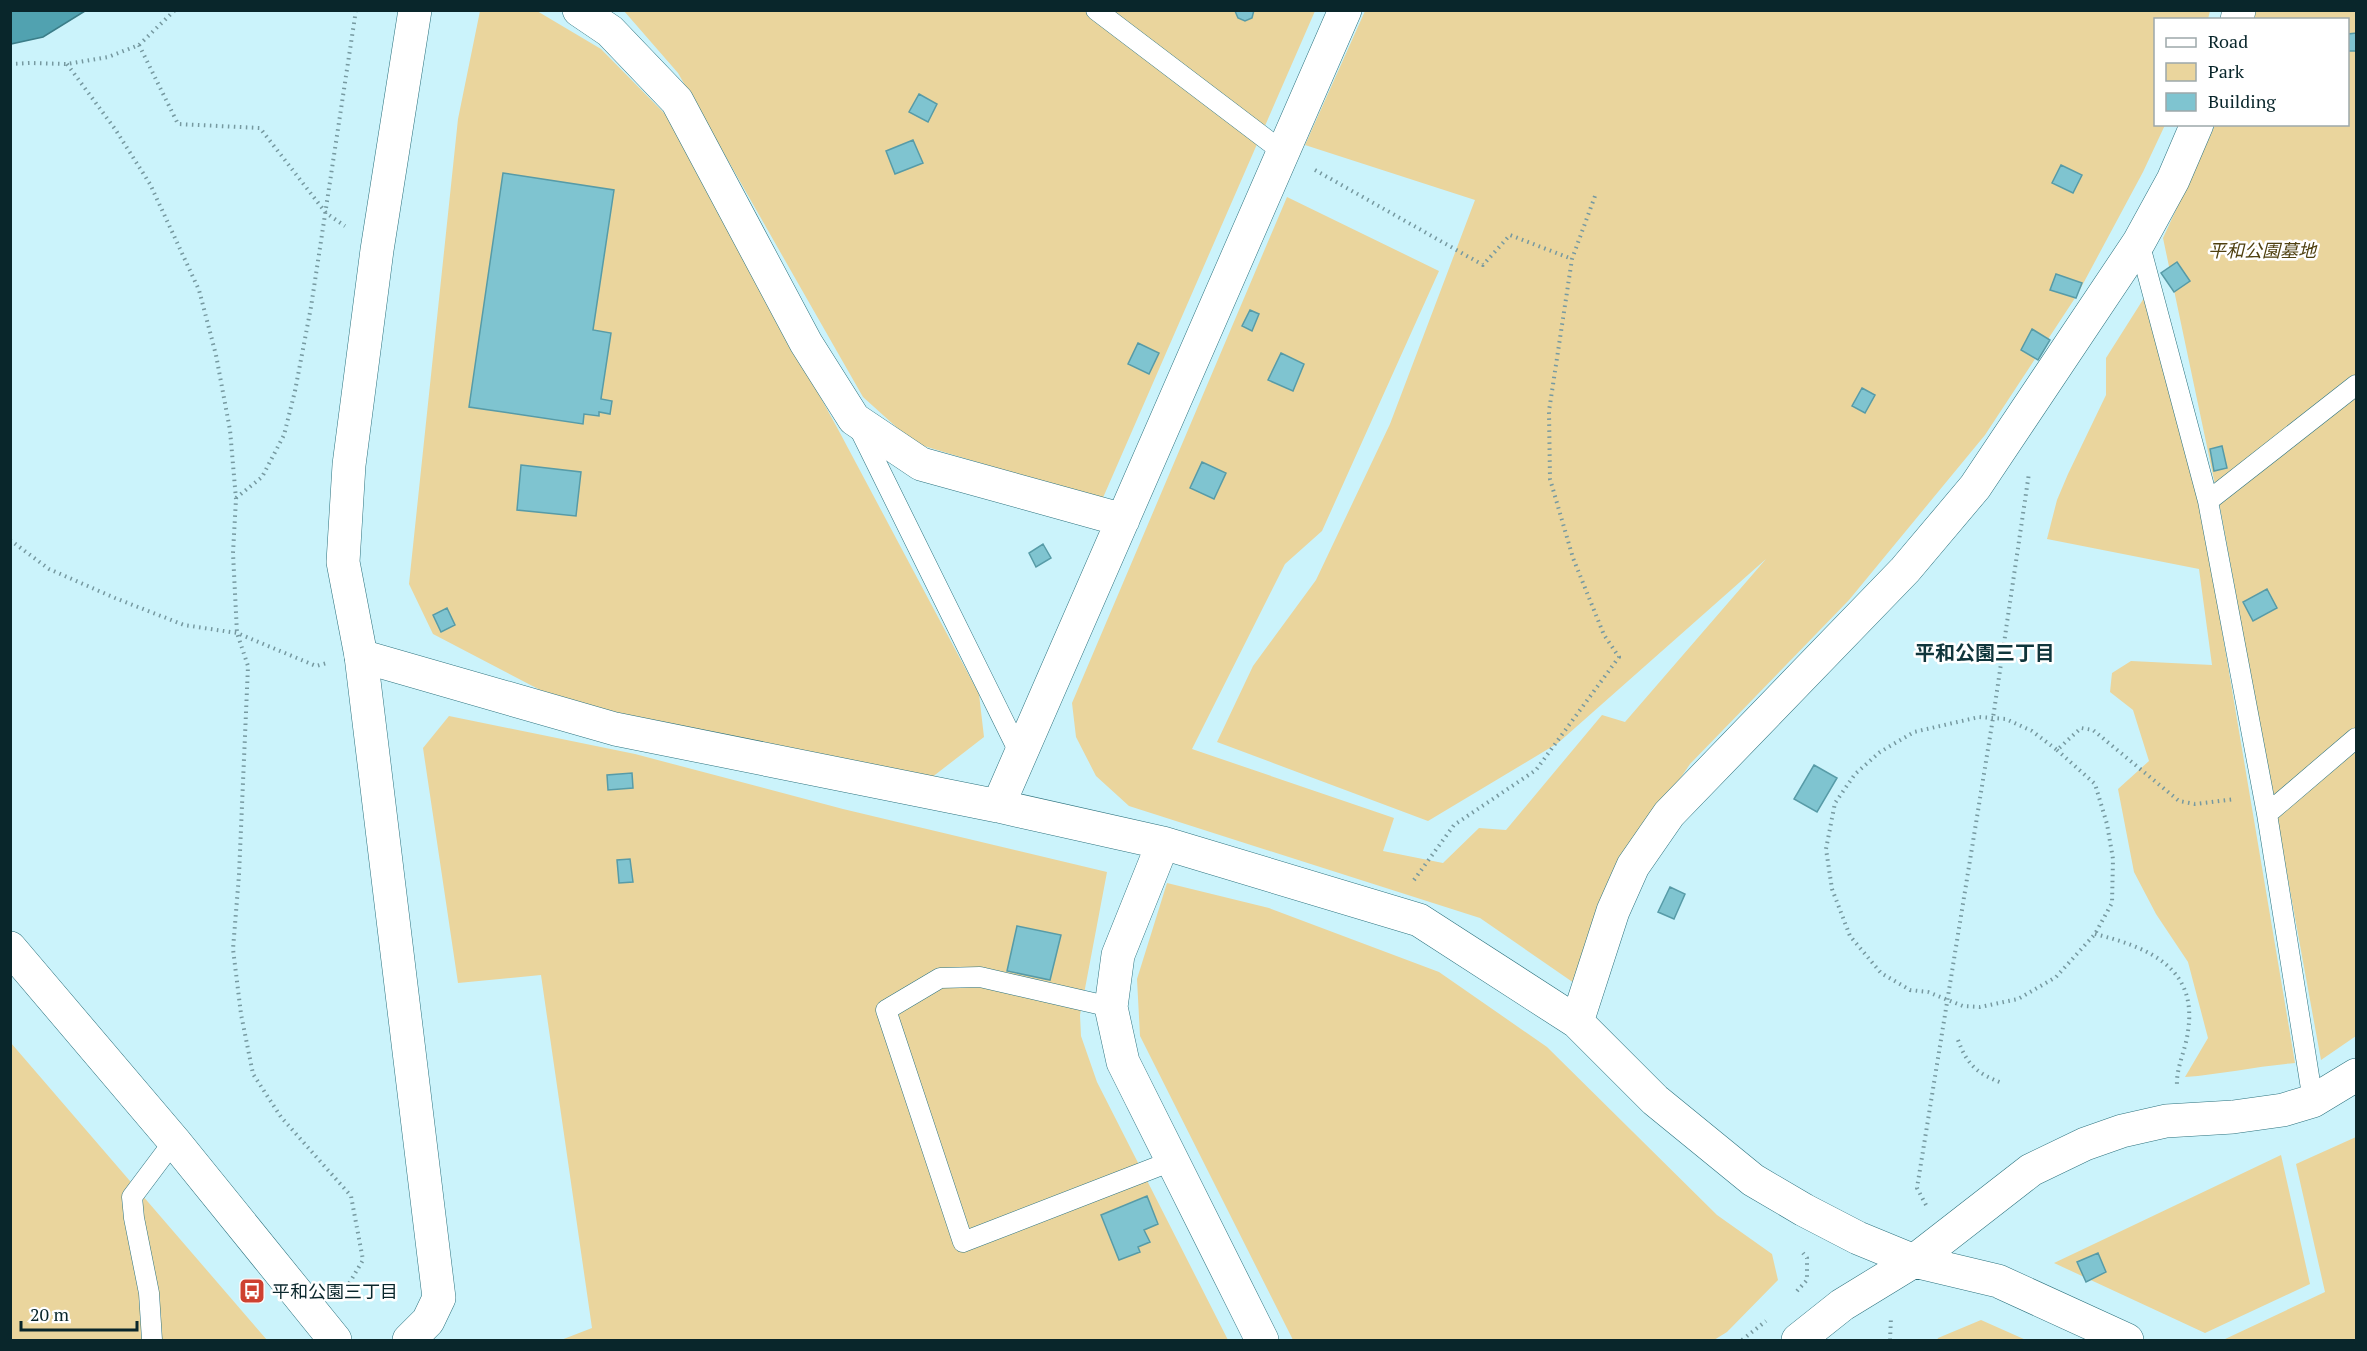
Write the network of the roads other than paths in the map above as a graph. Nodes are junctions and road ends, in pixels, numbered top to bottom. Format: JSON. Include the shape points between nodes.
{"nodes":[{"id":1,"x":414,"y":10,"type":"edge"},
{"id":2,"x":579,"y":10,"type":"edge"},
{"id":3,"x":1096,"y":10,"type":"edge"},
{"id":4,"x":1345,"y":10,"type":"edge"},
{"id":5,"x":2196,"y":126,"type":"edge"},
{"id":6,"x":1283,"y":152,"type":"junction"},
{"id":7,"x":2139,"y":242,"type":"junction"},
{"id":8,"x":2356,"y":385,"type":"edge"},
{"id":9,"x":854,"y":419,"type":"junction"},
{"id":10,"x":2208,"y":501,"type":"junction"},
{"id":11,"x":1123,"y":520,"type":"junction"},
{"id":12,"x":361,"y":656,"type":"junction"},
{"id":13,"x":2356,"y":738,"type":"edge"},
{"id":14,"x":1020,"y":754,"type":"junction"},
{"id":15,"x":998,"y":806,"type":"junction"},
{"id":16,"x":2267,"y":814,"type":"junction"},
{"id":17,"x":1163,"y":843,"type":"junction"},
{"id":18,"x":10,"y":948,"type":"edge"},
{"id":19,"x":1111,"y":1007,"type":"junction"},
{"id":20,"x":1577,"y":1022,"type":"junction"},
{"id":21,"x":2356,"y":1075,"type":"edge"},
{"id":22,"x":2313,"y":1101,"type":"junction"},
{"id":23,"x":174,"y":1141,"type":"junction"},
{"id":24,"x":1172,"y":1161,"type":"junction"},
{"id":25,"x":1914,"y":1261,"type":"junction"},
{"id":26,"x":152,"y":1341,"type":"edge"},
{"id":27,"x":335,"y":1341,"type":"edge"},
{"id":28,"x":410,"y":1341,"type":"edge"},
{"id":29,"x":1262,"y":1341,"type":"edge"},
{"id":30,"x":1798,"y":1341,"type":"edge"},
{"id":31,"x":2127,"y":1341,"type":"edge"}],
"edges":[{"from":1,"to":12,"type":"street","via":[[349,465],[344,562]]},
{"from":2,"to":9,"type":"street","via":[[610,31],[678,101],[806,343]]},
{"from":3,"to":6,"type":"lane"},
{"from":4,"to":6,"type":"street"},
{"from":5,"to":7,"type":"street","via":[[2173,180]]},
{"from":6,"to":11,"type":"street"},
{"from":7,"to":10,"type":"lane"},
{"from":7,"to":20,"type":"street","via":[[1975,487],[1905,570],[1670,814],[1633,866],[1612,911]]},
{"from":8,"to":10,"type":"lane"},
{"from":9,"to":11,"type":"street","via":[[921,464]]},
{"from":9,"to":14,"type":"lane"},
{"from":10,"to":16,"type":"lane"},
{"from":11,"to":14,"type":"street"},
{"from":12,"to":15,"type":"street","via":[[615,729]]},
{"from":12,"to":28,"type":"street","via":[[439,1298],[428,1321]]},
{"from":13,"to":16,"type":"lane"},
{"from":14,"to":15,"type":"street"},
{"from":15,"to":17,"type":"street"},
{"from":16,"to":22,"type":"lane"},
{"from":17,"to":19,"type":"street","via":[[1118,955]]},
{"from":17,"to":20,"type":"street","via":[[1419,920]]},
{"from":18,"to":23,"type":"street"},
{"from":19,"to":24,"type":"street","via":[[1123,1062]]},
{"from":19,"to":24,"type":"lane","via":[[980,977],[940,978],[886,1010],[963,1242]]},
{"from":20,"to":25,"type":"street","via":[[1656,1100],[1753,1180],[1858,1238]]},
{"from":21,"to":22,"type":"street"},
{"from":22,"to":25,"type":"street","via":[[2233,1117],[2166,1121],[2085,1144],[2031,1170]]},
{"from":23,"to":26,"type":"lane","via":[[132,1197],[149,1293]]},
{"from":23,"to":27,"type":"street"},
{"from":24,"to":29,"type":"street"},
{"from":25,"to":30,"type":"street","via":[[1842,1305]]},
{"from":25,"to":31,"type":"street","via":[[1998,1281]]}]}
